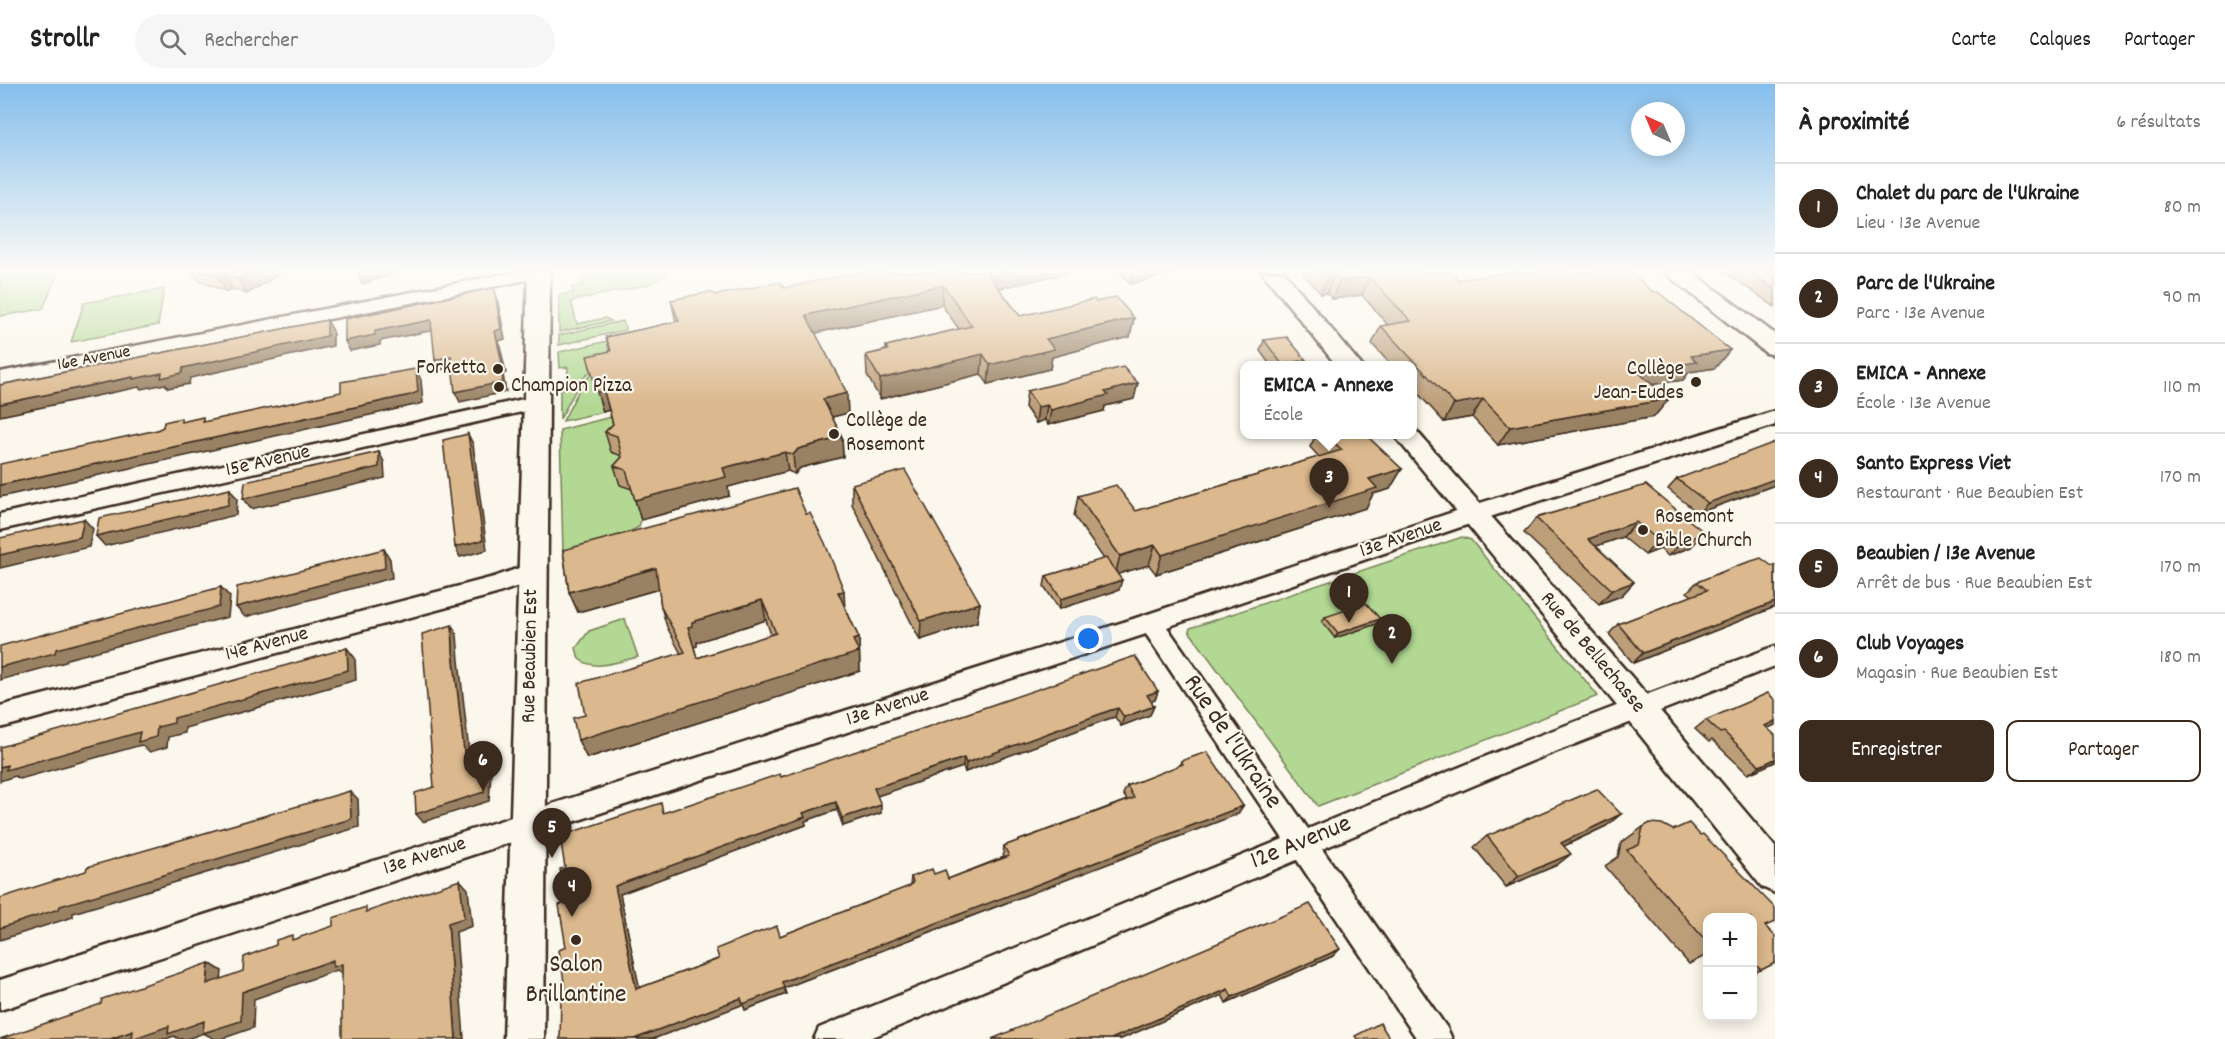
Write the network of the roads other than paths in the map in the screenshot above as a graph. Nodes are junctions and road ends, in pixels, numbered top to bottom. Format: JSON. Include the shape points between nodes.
{"nodes":[{"id":1,"x":313,"y":317,"type":"edge"},
{"id":2,"x":539,"y":317,"type":"edge"},
{"id":3,"x":1310,"y":317,"type":"edge"},
{"id":4,"x":1735,"y":317,"type":"edge"},
{"id":5,"x":1761,"y":317,"type":"edge"},
{"id":6,"x":1775,"y":327,"type":"edge"},
{"id":7,"x":1775,"y":347,"type":"edge"},
{"id":8,"x":1346,"y":361,"type":"edge"},
{"id":9,"x":0,"y":378,"type":"edge"},
{"id":10,"x":537,"y":402,"type":"junction"},
{"id":11,"x":1775,"y":418,"type":"edge"},
{"id":12,"x":1410,"y":439,"type":"edge"},
{"id":13,"x":1475,"y":514,"type":"junction"},
{"id":14,"x":0,"y":522,"type":"edge"},
{"id":15,"x":533,"y":572,"type":"junction"},
{"id":16,"x":1151,"y":623,"type":"junction"},
{"id":17,"x":1775,"y":656,"type":"edge"},
{"id":18,"x":1639,"y":708,"type":"junction"},
{"id":19,"x":0,"y":717,"type":"edge"},
{"id":20,"x":526,"y":823,"type":"junction"},
{"id":21,"x":1302,"y":843,"type":"junction"},
{"id":22,"x":1775,"y":875,"type":"edge"},
{"id":23,"x":0,"y":995,"type":"edge"},
{"id":24,"x":524,"y":1039,"type":"edge"},
{"id":25,"x":830,"y":1039,"type":"edge"},
{"id":26,"x":1436,"y":1039,"type":"edge"}],
"edges":[{"from":1,"to":9,"type":"street","name":"16e Avenue"},
{"from":2,"to":10,"type":"street","name":"Rue Beaubien Est"},
{"from":3,"to":8,"type":"street"},
{"from":4,"to":7,"type":"main road"},
{"from":5,"to":6,"type":"main road"},
{"from":10,"to":14,"type":"street","name":"15e Avenue"},
{"from":10,"to":15,"type":"street","name":"Rue Beaubien Est"},
{"from":11,"to":13,"type":"street","name":"13e Avenue"},
{"from":12,"to":13,"type":"street","name":"Rue de Bellechasse"},
{"from":13,"to":16,"type":"street","name":"13e Avenue"},
{"from":13,"to":18,"type":"street","name":"Rue de Bellechasse"},
{"from":15,"to":19,"type":"street","name":"14e Avenue"},
{"from":15,"to":20,"type":"street","name":"Rue Beaubien Est"},
{"from":16,"to":20,"type":"street","name":"13e Avenue"},
{"from":16,"to":21,"type":"street","name":"Rue de l'Ukraine"},
{"from":17,"to":18,"type":"street","name":"12e Avenue"},
{"from":18,"to":21,"type":"street","name":"12e Avenue"},
{"from":18,"to":22,"type":"street","name":"Rue de Bellechasse"},
{"from":20,"to":23,"type":"street","name":"13e Avenue"},
{"from":20,"to":24,"type":"street","name":"Rue Beaubien Est"},
{"from":21,"to":25,"type":"street","name":"12e Avenue"},
{"from":21,"to":26,"type":"street","name":"Rue de l'Ukraine"}]}
